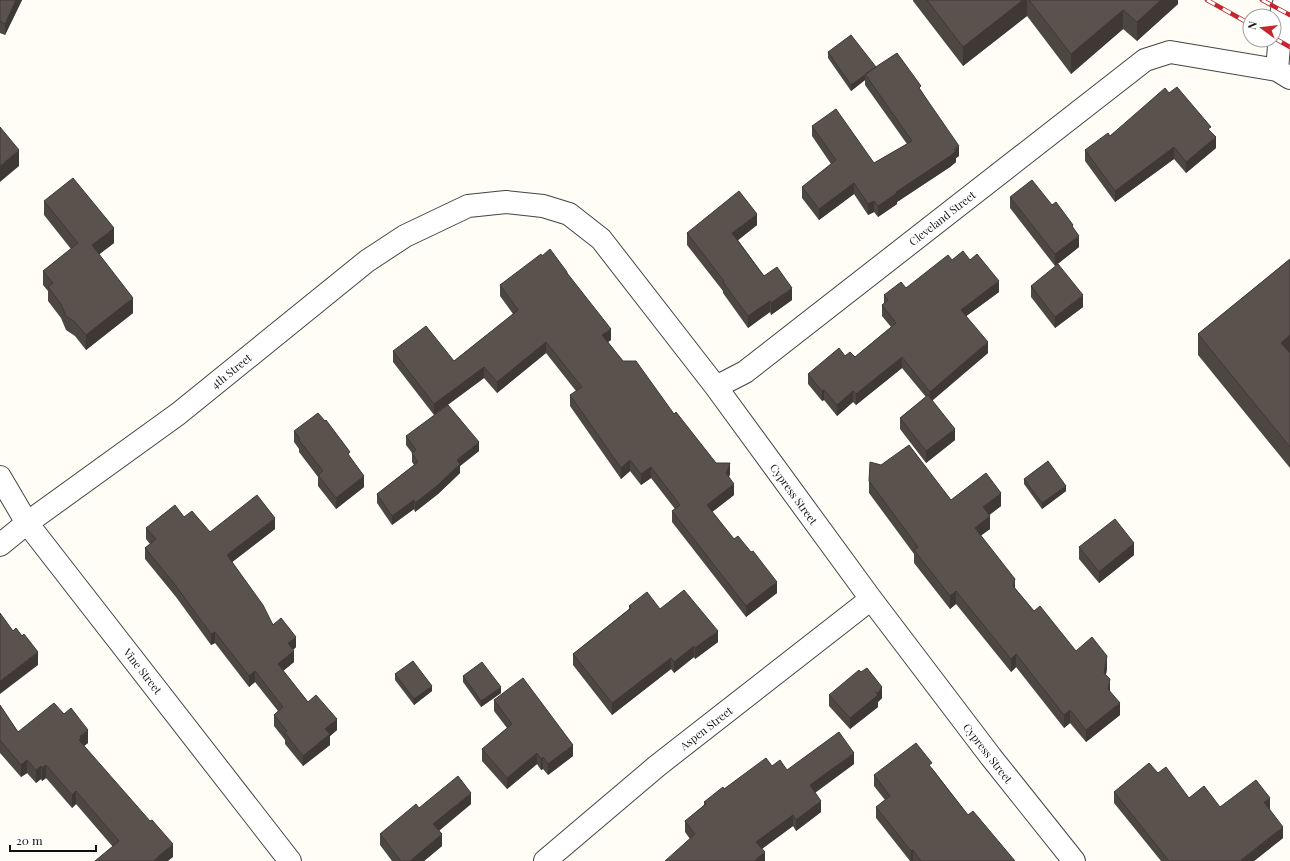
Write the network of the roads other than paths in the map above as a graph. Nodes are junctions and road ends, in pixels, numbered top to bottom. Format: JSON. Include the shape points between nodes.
{"nodes":[{"id":1,"x":1285,"y":0,"type":"edge"},
{"id":2,"x":1283,"y":74,"type":"edge"},
{"id":3,"x":468,"y":206,"type":"joint"},
{"id":4,"x":716,"y":387,"type":"junction"},
{"id":5,"x":0,"y":477,"type":"edge"},
{"id":6,"x":27,"y":522,"type":"junction"},
{"id":7,"x":0,"y":545,"type":"edge"},
{"id":8,"x":871,"y":600,"type":"junction"},
{"id":9,"x":290,"y":861,"type":"edge"},
{"id":10,"x":545,"y":861,"type":"edge"},
{"id":11,"x":1074,"y":861,"type":"edge"}],
"edges":[{"from":1,"to":2,"type":"street","via":[[1282,10]]},
{"from":2,"to":4,"type":"street","name":"Cleveland Street","via":[[1170,52],[1145,60],[745,372]]},
{"from":3,"to":4,"type":"street","name":"Cypress Street","via":[[506,202],[543,206],[569,214],[601,239]]},
{"from":3,"to":6,"type":"street","name":"4th Street","via":[[405,236],[367,261],[178,414]]},
{"from":4,"to":8,"type":"street","name":"Cypress Street"},
{"from":5,"to":6,"type":"street","name":"Vine Street"},
{"from":6,"to":7,"type":"street","name":"4th Street"},
{"from":6,"to":9,"type":"street","name":"Vine Street"},
{"from":8,"to":10,"type":"street","name":"Aspen Street","via":[[657,766]]},
{"from":8,"to":11,"type":"street","name":"Cypress Street"}]}
